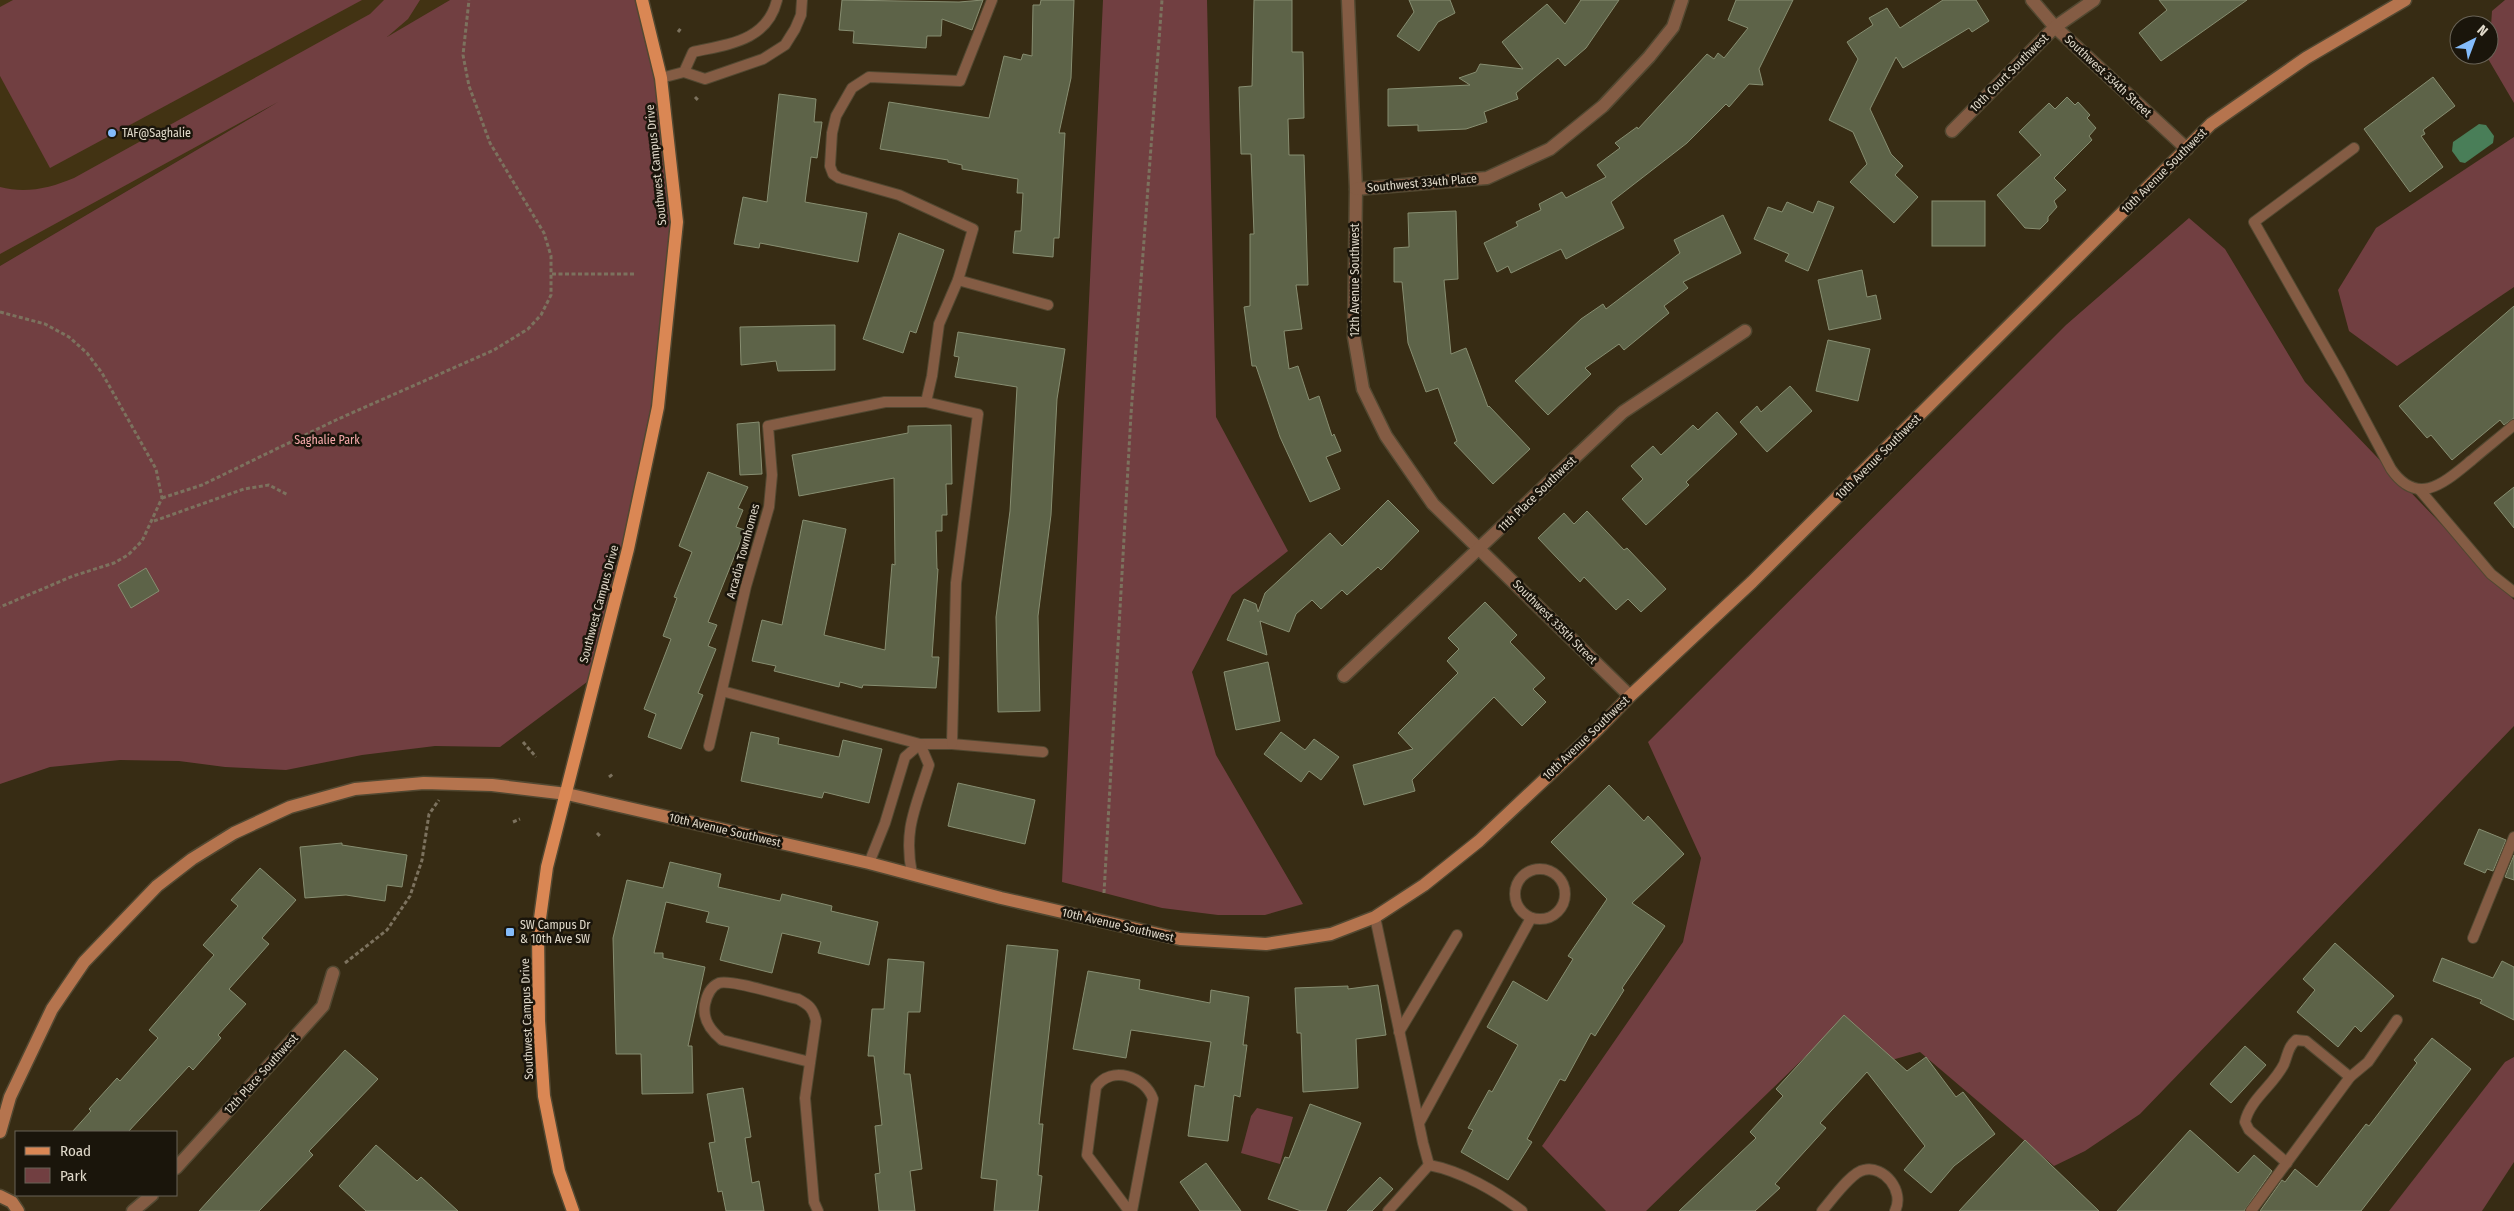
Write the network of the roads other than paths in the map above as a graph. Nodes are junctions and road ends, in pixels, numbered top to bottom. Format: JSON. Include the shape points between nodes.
{"nodes":[{"id":1,"x":642,"y":0,"type":"edge"},
{"id":2,"x":777,"y":0,"type":"edge"},
{"id":3,"x":802,"y":0,"type":"edge"},
{"id":4,"x":992,"y":0,"type":"edge"},
{"id":5,"x":1348,"y":0,"type":"edge"},
{"id":6,"x":1682,"y":0,"type":"edge"},
{"id":7,"x":2032,"y":0,"type":"edge"},
{"id":8,"x":2094,"y":0,"type":"edge"},
{"id":9,"x":2405,"y":0,"type":"edge"},
{"id":10,"x":2055,"y":27,"type":"junction"},
{"id":11,"x":684,"y":72,"type":"junction"},
{"id":12,"x":661,"y":78,"type":"junction"},
{"id":13,"x":1952,"y":131,"type":"dead end"},
{"id":14,"x":2354,"y":148,"type":"dead end"},
{"id":15,"x":2187,"y":149,"type":"junction"},
{"id":16,"x":1356,"y":188,"type":"junction"},
{"id":17,"x":958,"y":280,"type":"junction"},
{"id":18,"x":1048,"y":305,"type":"dead end"},
{"id":19,"x":1745,"y":331,"type":"dead end"},
{"id":20,"x":926,"y":402,"type":"junction"},
{"id":21,"x":2514,"y":425,"type":"edge"},
{"id":22,"x":2419,"y":490,"type":"junction"},
{"id":23,"x":1480,"y":548,"type":"junction"},
{"id":24,"x":2514,"y":592,"type":"edge"},
{"id":25,"x":1344,"y":676,"type":"dead end"},
{"id":26,"x":722,"y":691,"type":"junction"},
{"id":27,"x":1630,"y":696,"type":"junction"},
{"id":28,"x":920,"y":744,"type":"junction"},
{"id":29,"x":952,"y":744,"type":"junction"},
{"id":30,"x":709,"y":746,"type":"dead end"},
{"id":31,"x":1043,"y":752,"type":"dead end"},
{"id":32,"x":567,"y":794,"type":"junction"},
{"id":33,"x":2514,"y":837,"type":"edge"},
{"id":34,"x":869,"y":862,"type":"junction"},
{"id":35,"x":912,"y":874,"type":"junction"},
{"id":36,"x":1375,"y":917,"type":"junction"},
{"id":37,"x":1531,"y":918,"type":"junction"},
{"id":38,"x":1457,"y":935,"type":"dead end"},
{"id":39,"x":2473,"y":938,"type":"dead end"},
{"id":40,"x":333,"y":973,"type":"road end"},
{"id":41,"x":2397,"y":1020,"type":"dead end"},
{"id":42,"x":1399,"y":1032,"type":"junction"},
{"id":43,"x":810,"y":1062,"type":"junction"},
{"id":44,"x":2350,"y":1077,"type":"junction"},
{"id":45,"x":1419,"y":1124,"type":"junction"},
{"id":46,"x":0,"y":1132,"type":"edge"},
{"id":47,"x":2287,"y":1163,"type":"junction"},
{"id":48,"x":1429,"y":1164,"type":"junction"},
{"id":49,"x":178,"y":1166,"type":"edge"},
{"id":50,"x":0,"y":1196,"type":"edge"},
{"id":51,"x":151,"y":1196,"type":"edge"},
{"id":52,"x":18,"y":1211,"type":"edge"},
{"id":53,"x":133,"y":1211,"type":"edge"},
{"id":54,"x":573,"y":1211,"type":"edge"},
{"id":55,"x":818,"y":1211,"type":"edge"},
{"id":56,"x":1131,"y":1211,"type":"edge"},
{"id":57,"x":1388,"y":1211,"type":"edge"},
{"id":58,"x":1522,"y":1211,"type":"edge"},
{"id":59,"x":1822,"y":1211,"type":"edge"},
{"id":60,"x":1895,"y":1211,"type":"edge"},
{"id":61,"x":2251,"y":1211,"type":"edge"}],
"edges":[{"from":1,"to":12,"type":"main road","name":"Southwest Campus Drive"},
{"from":2,"to":11,"type":"lane","via":[[765,27],[738,41],[693,52]]},
{"from":3,"to":11,"type":"lane","via":[[801,15],[785,45],[763,59],[705,79]]},
{"from":4,"to":17,"type":"lane","via":[[960,81],[870,77],[852,88],[836,116],[832,133],[830,166],[833,174],[899,195],[973,229]]},
{"from":5,"to":16,"type":"street","name":"12th Avenue Southwest"},
{"from":6,"to":16,"type":"street","name":"Southwest 334th Place","via":[[1673,27],[1650,57],[1603,106],[1550,149],[1487,178]]},
{"from":7,"to":10,"type":"street","name":"Southwest 334th Street"},
{"from":8,"to":10,"type":"street","name":"10th Court Southwest"},
{"from":9,"to":15,"type":"street","name":"10th Avenue Southwest","via":[[2306,58],[2211,124]]},
{"from":10,"to":13,"type":"street","name":"10th Court Southwest"},
{"from":10,"to":15,"type":"street","name":"Southwest 334th Street"},
{"from":11,"to":12,"type":"lane"},
{"from":12,"to":32,"type":"main road","name":"Southwest Campus Drive","via":[[677,222],[658,407],[628,549]]},
{"from":14,"to":22,"type":"lane","via":[[2254,222],[2391,469],[2400,481]]},
{"from":15,"to":27,"type":"street","name":"10th Avenue Southwest","via":[[1752,582]]},
{"from":16,"to":23,"type":"street","name":"12th Avenue Southwest","via":[[1354,337],[1363,389],[1386,436],[1433,504]]},
{"from":17,"to":18,"type":"lane"},
{"from":17,"to":20,"type":"lane","via":[[939,324]]},
{"from":19,"to":23,"type":"street","name":"11th Place Southwest","via":[[1623,412]]},
{"from":20,"to":26,"type":"lane","name":"Arcadia Townhomes","via":[[885,402],[768,426],[772,475],[770,506],[746,586]]},
{"from":20,"to":29,"type":"lane","name":"Arcadia Townhomes","via":[[978,414],[956,583]]},
{"from":21,"to":22,"type":"lane","via":[[2444,484]]},
{"from":22,"to":24,"type":"lane","via":[[2491,574]]},
{"from":23,"to":25,"type":"street","name":"11th Place Southwest"},
{"from":23,"to":27,"type":"street","name":"Southwest 335th Street"},
{"from":26,"to":28,"type":"lane"},
{"from":26,"to":30,"type":"lane","name":"Arcadia Townhomes"},
{"from":27,"to":36,"type":"street","name":"10th Avenue Southwest","via":[[1479,841],[1424,885]]},
{"from":28,"to":29,"type":"lane"},
{"from":28,"to":34,"type":"lane","via":[[905,757]]},
{"from":28,"to":35,"type":"lane","via":[[929,765],[909,829],[907,850]]},
{"from":29,"to":31,"type":"lane"},
{"from":32,"to":34,"type":"street","name":"10th Avenue Southwest"},
{"from":32,"to":46,"type":"street","via":[[492,785],[424,783],[355,789],[290,807],[234,833],[192,858],[157,886],[84,962],[52,1009],[27,1058],[10,1097]]},
{"from":32,"to":54,"type":"main road","name":"Southwest Campus Drive","via":[[546,867],[538,933],[539,1021],[544,1096],[559,1171]]},
{"from":33,"to":39,"type":"lane"},
{"from":34,"to":35,"type":"street","name":"10th Avenue Southwest"},
{"from":35,"to":36,"type":"street","name":"10th Avenue Southwest","via":[[1180,939],[1266,944],[1331,934]]},
{"from":36,"to":42,"type":"lane"},
{"from":37,"to":37,"type":"lane","via":[[1550,918],[1564,903],[1564,886],[1557,875],[1547,870],[1536,869],[1519,879],[1515,891],[1517,904]]},
{"from":37,"to":45,"type":"lane"},
{"from":38,"to":42,"type":"lane"},
{"from":40,"to":49,"type":"street","name":"12th Place Southwest","via":[[323,1006]]},
{"from":41,"to":44,"type":"lane","via":[[2368,1062]]},
{"from":42,"to":45,"type":"lane"},
{"from":43,"to":43,"type":"lane","via":[[816,1020],[814,1010],[808,1004],[728,981],[713,987],[704,1007],[706,1020],[722,1040]]},
{"from":43,"to":55,"type":"lane","via":[[805,1098],[814,1202]]},
{"from":44,"to":47,"type":"lane"},
{"from":44,"to":47,"type":"lane","via":[[2306,1041],[2296,1040],[2290,1045],[2284,1066],[2247,1112],[2245,1122],[2249,1130]]},
{"from":45,"to":48,"type":"lane"},
{"from":47,"to":61,"type":"lane"},
{"from":48,"to":57,"type":"lane"},
{"from":48,"to":58,"type":"lane","via":[[1497,1194]]},
{"from":50,"to":52,"type":"street","via":[[12,1202]]},
{"from":51,"to":53,"type":"street"},
{"from":56,"to":56,"type":"lane","via":[[1087,1155],[1096,1087],[1102,1078],[1109,1076],[1135,1078],[1150,1090],[1153,1099]]},
{"from":59,"to":60,"type":"lane","via":[[1855,1174],[1864,1170],[1881,1173],[1898,1191]]}]}
